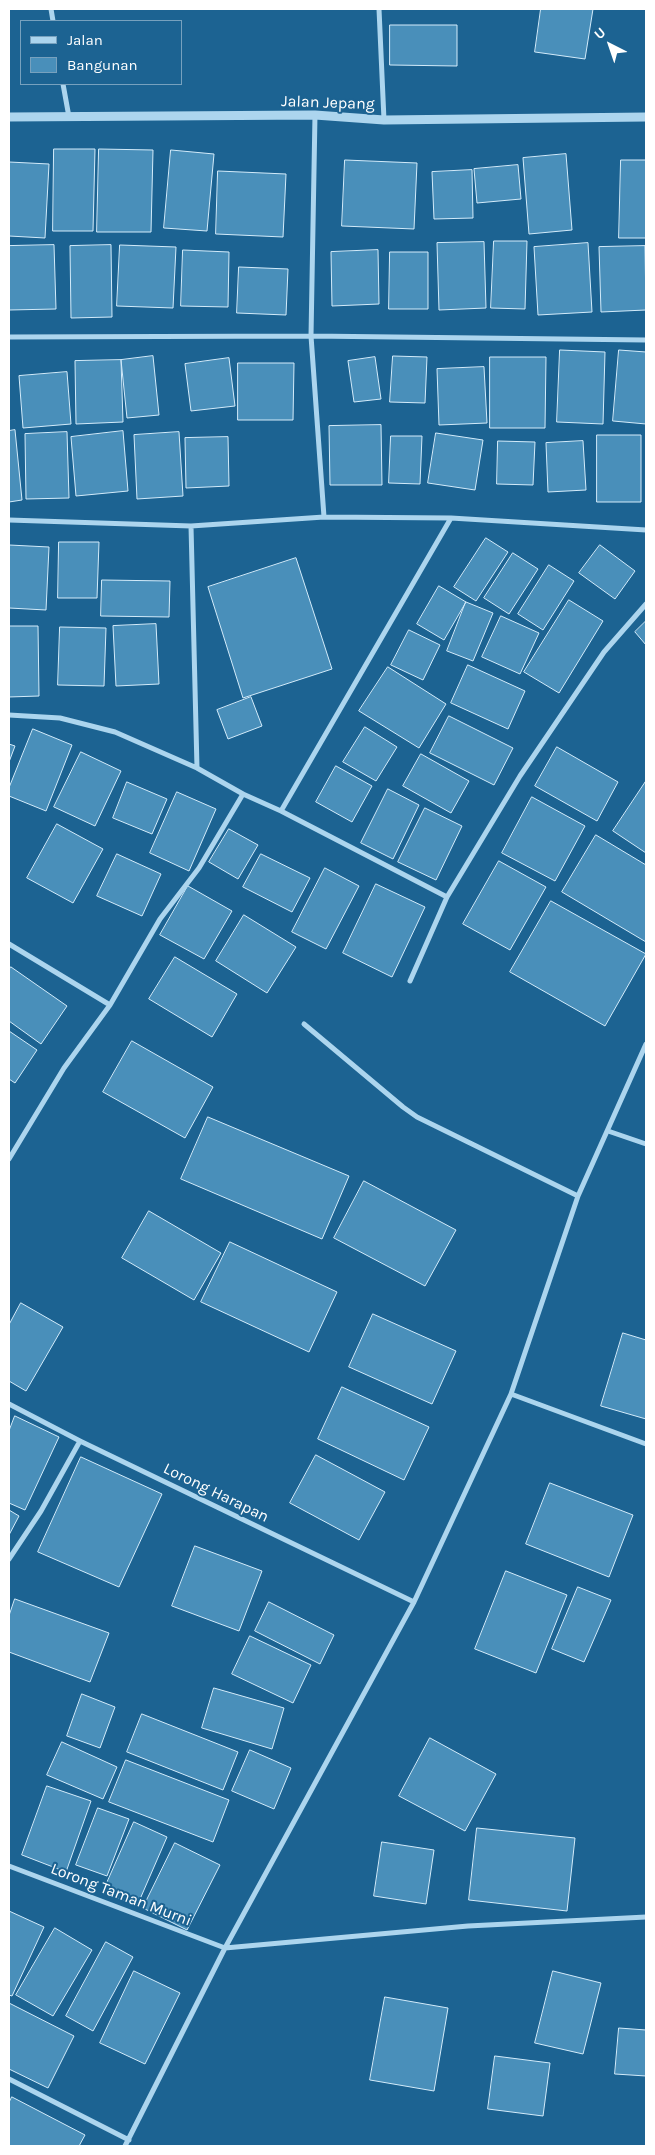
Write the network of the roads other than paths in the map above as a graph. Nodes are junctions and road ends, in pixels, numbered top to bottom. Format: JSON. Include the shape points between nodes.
{"nodes":[{"id":1,"x":379,"y":9,"type":"edge"},
{"id":2,"x":63,"y":85,"type":"edge"},
{"id":3,"x":316,"y":115,"type":"junction"},
{"id":4,"x":9,"y":117,"type":"edge"},
{"id":5,"x":69,"y":117,"type":"junction"},
{"id":6,"x":646,"y":117,"type":"edge"},
{"id":7,"x":384,"y":120,"type":"junction"},
{"id":8,"x":311,"y":336,"type":"junction"},
{"id":9,"x":9,"y":337,"type":"edge"},
{"id":10,"x":646,"y":340,"type":"edge"},
{"id":11,"x":324,"y":517,"type":"junction"},
{"id":12,"x":451,"y":518,"type":"junction"},
{"id":13,"x":9,"y":520,"type":"edge"},
{"id":14,"x":191,"y":526,"type":"junction"},
{"id":15,"x":646,"y":530,"type":"edge"},
{"id":16,"x":646,"y":604,"type":"edge"},
{"id":17,"x":9,"y":715,"type":"edge"},
{"id":18,"x":197,"y":768,"type":"junction"},
{"id":19,"x":243,"y":794,"type":"junction"},
{"id":20,"x":281,"y":811,"type":"junction"},
{"id":21,"x":447,"y":897,"type":"junction"},
{"id":22,"x":9,"y":944,"type":"edge"},
{"id":23,"x":410,"y":981,"type":"dead end"},
{"id":24,"x":110,"y":1005,"type":"junction"},
{"id":25,"x":304,"y":1024,"type":"dead end"},
{"id":26,"x":646,"y":1044,"type":"edge"},
{"id":27,"x":608,"y":1131,"type":"junction"},
{"id":28,"x":646,"y":1144,"type":"edge"},
{"id":29,"x":9,"y":1159,"type":"edge"},
{"id":30,"x":578,"y":1196,"type":"junction"},
{"id":31,"x":511,"y":1394,"type":"junction"},
{"id":32,"x":9,"y":1404,"type":"edge"},
{"id":33,"x":80,"y":1441,"type":"junction"},
{"id":34,"x":646,"y":1444,"type":"edge"},
{"id":35,"x":9,"y":1558,"type":"edge"},
{"id":36,"x":414,"y":1602,"type":"junction"},
{"id":37,"x":9,"y":1866,"type":"edge"},
{"id":38,"x":646,"y":1917,"type":"edge"},
{"id":39,"x":225,"y":1948,"type":"junction"},
{"id":40,"x":9,"y":2079,"type":"edge"},
{"id":41,"x":129,"y":2140,"type":"junction"},
{"id":42,"x":125,"y":2146,"type":"edge"}],
"edges":[{"from":1,"to":7,"type":"street"},
{"from":2,"to":5,"type":"street"},
{"from":3,"to":5,"type":"street","name":"Jalan Jepang"},
{"from":3,"to":7,"type":"street","name":"Jalan Jepang"},
{"from":3,"to":8,"type":"street"},
{"from":4,"to":5,"type":"street","name":"Jalan Jepang"},
{"from":6,"to":7,"type":"street","name":"Jalan Jepang"},
{"from":8,"to":9,"type":"street"},
{"from":8,"to":10,"type":"street"},
{"from":8,"to":11,"type":"street"},
{"from":11,"to":12,"type":"street"},
{"from":11,"to":14,"type":"street"},
{"from":12,"to":15,"type":"street"},
{"from":12,"to":20,"type":"street"},
{"from":13,"to":14,"type":"street"},
{"from":14,"to":18,"type":"street"},
{"from":16,"to":21,"type":"street","via":[[604,652],[520,776]]},
{"from":17,"to":18,"type":"street","via":[[60,718],[115,732]]},
{"from":18,"to":19,"type":"street"},
{"from":19,"to":20,"type":"street"},
{"from":19,"to":24,"type":"street","via":[[199,868],[160,919]]},
{"from":20,"to":21,"type":"street"},
{"from":21,"to":23,"type":"street"},
{"from":22,"to":24,"type":"street"},
{"from":24,"to":29,"type":"street","via":[[64,1068]]},
{"from":25,"to":30,"type":"street","via":[[417,1117]]},
{"from":26,"to":27,"type":"street"},
{"from":27,"to":28,"type":"street"},
{"from":27,"to":30,"type":"street"},
{"from":30,"to":31,"type":"street"},
{"from":31,"to":34,"type":"street"},
{"from":31,"to":36,"type":"street"},
{"from":32,"to":33,"type":"street","name":"Lorong Harapan"},
{"from":33,"to":35,"type":"street","via":[[41,1511]]},
{"from":33,"to":36,"type":"street","name":"Lorong Harapan"},
{"from":36,"to":39,"type":"street"},
{"from":37,"to":39,"type":"street","name":"Lorong Taman Murni"},
{"from":38,"to":39,"type":"street","via":[[468,1926]]},
{"from":39,"to":41,"type":"street"},
{"from":40,"to":41,"type":"street"},
{"from":41,"to":42,"type":"street"}]}
